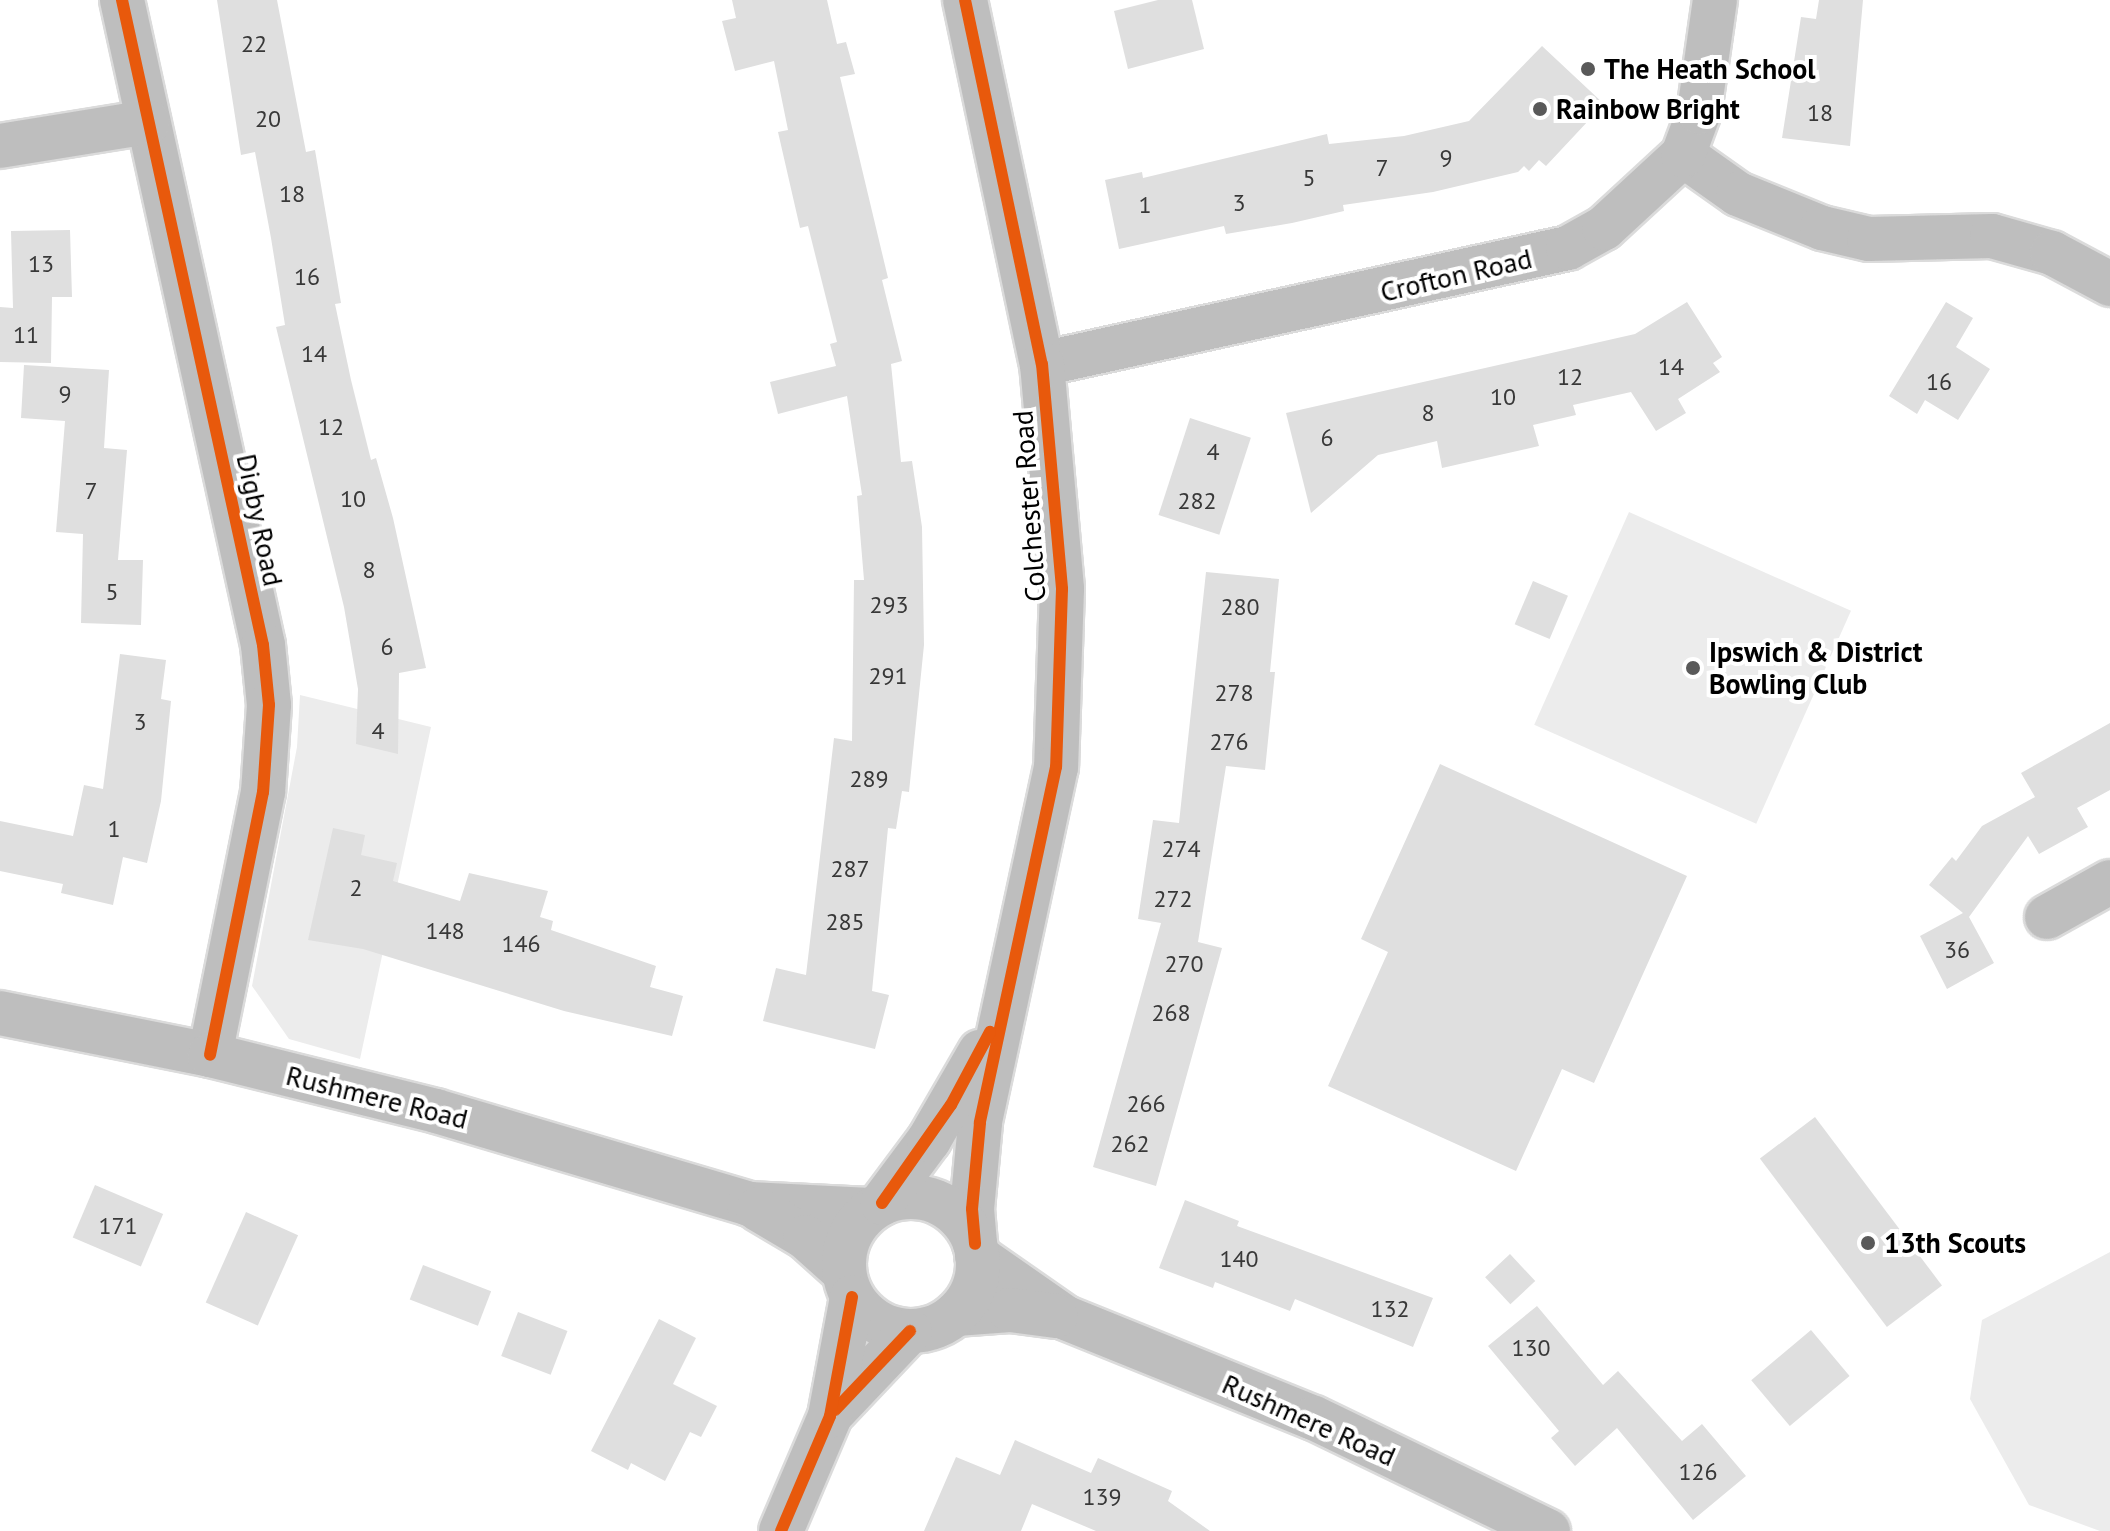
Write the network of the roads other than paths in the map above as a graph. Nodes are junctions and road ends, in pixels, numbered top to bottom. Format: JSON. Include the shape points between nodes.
{"nodes":[{"id":1,"x":122,"y":0,"type":"edge"},
{"id":2,"x":965,"y":0,"type":"edge"},
{"id":3,"x":1715,"y":0,"type":"edge"},
{"id":4,"x":148,"y":122,"type":"junction"},
{"id":5,"x":0,"y":146,"type":"edge"},
{"id":6,"x":1683,"y":155,"type":"junction"},
{"id":7,"x":2110,"y":284,"type":"edge"},
{"id":8,"x":1042,"y":364,"type":"junction"},
{"id":9,"x":2110,"y":882,"type":"edge"},
{"id":10,"x":2047,"y":917,"type":"dead end"},
{"id":11,"x":1000,"y":1010,"type":"junction"},
{"id":12,"x":0,"y":1013,"type":"edge"},
{"id":13,"x":210,"y":1055,"type":"junction"},
{"id":14,"x":749,"y":1204,"type":"junction"},
{"id":15,"x":876,"y":1206,"type":"junction"},
{"id":16,"x":976,"y":1250,"type":"junction"},
{"id":17,"x":848,"y":1285,"type":"junction"},
{"id":18,"x":956,"y":1314,"type":"junction"},
{"id":19,"x":1066,"y":1318,"type":"junction"},
{"id":20,"x":910,"y":1331,"type":"junction"},
{"id":21,"x":830,"y":1416,"type":"junction"},
{"id":22,"x":781,"y":1531,"type":"edge"},
{"id":23,"x":1548,"y":1531,"type":"edge"}],
"edges":[{"from":1,"to":4,"type":"street","name":"Digby Road"},
{"from":2,"to":8,"type":"street","name":"Colchester Road"},
{"from":3,"to":6,"type":"street","name":"Crofton Road","via":[[1699,112]]},
{"from":4,"to":5,"type":"street"},
{"from":4,"to":13,"type":"street","name":"Digby Road","via":[[263,645],[269,705],[263,792]]},
{"from":6,"to":7,"type":"street","via":[[1738,194],[1822,228],[1892,240],[1992,236],[2052,253]]},
{"from":6,"to":8,"type":"street","name":"Crofton Road","via":[[1604,228],[1568,248]]},
{"from":8,"to":11,"type":"street","name":"Colchester Road","via":[[1062,589],[1056,767]]},
{"from":9,"to":10,"type":"street"},
{"from":11,"to":15,"type":"street","name":"Colchester Road","via":[[951,1105]]},
{"from":11,"to":16,"type":"street","name":"Colchester Road","via":[[974,1173]]},
{"from":12,"to":13,"type":"street","name":"Rushmere Road"},
{"from":13,"to":14,"type":"street","name":"Rushmere Road","via":[[436,1111]]},
{"from":14,"to":15,"type":"street","name":"Rushmere Road"},
{"from":14,"to":17,"type":"street","name":"Rushmere Road","via":[[805,1237]]},
{"from":15,"to":16,"type":"street","via":[[914,1196],[945,1206],[959,1216]]},
{"from":15,"to":17,"type":"street","via":[[849,1237]]},
{"from":16,"to":18,"type":"street","via":[[976,1281]]},
{"from":16,"to":19,"type":"street","name":"Rushmere Road"},
{"from":17,"to":20,"type":"street","via":[[872,1318]]},
{"from":17,"to":21,"type":"street"},
{"from":18,"to":19,"type":"street","name":"Rushmere Road","via":[[1010,1310]]},
{"from":18,"to":20,"type":"street"},
{"from":19,"to":23,"type":"street","name":"Rushmere Road","via":[[1314,1418]]},
{"from":20,"to":21,"type":"street"},
{"from":21,"to":22,"type":"street"}]}
